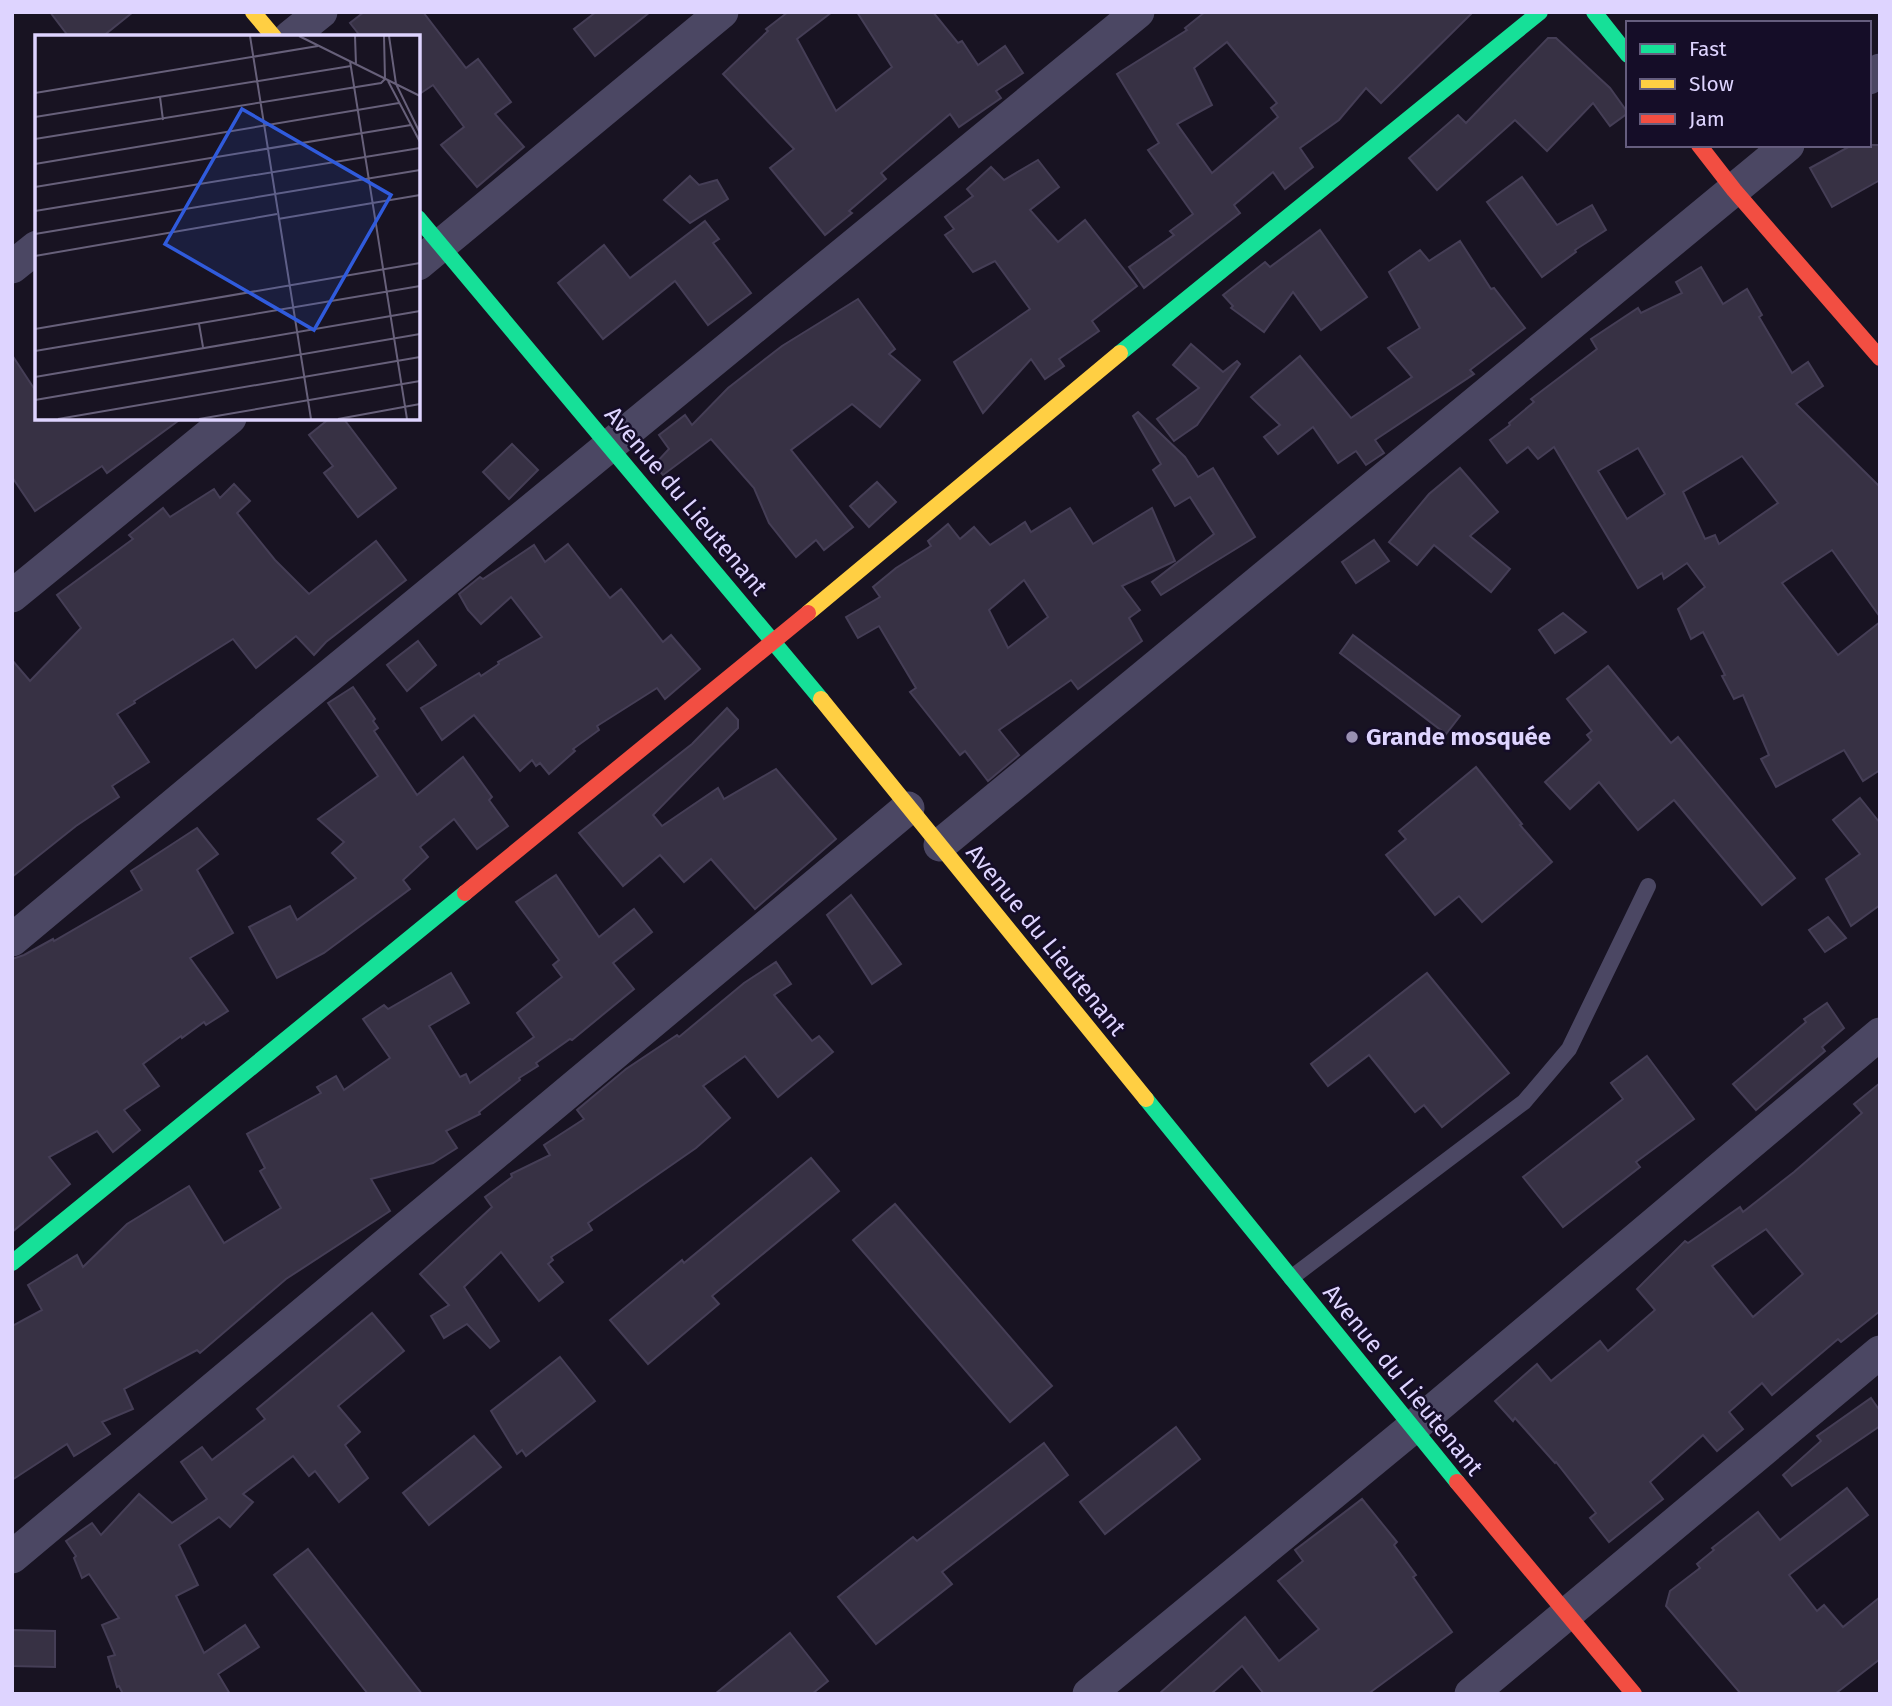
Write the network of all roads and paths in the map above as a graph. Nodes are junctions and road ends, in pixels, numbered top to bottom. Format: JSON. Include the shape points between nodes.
{"nodes":[{"id":1,"x":253,"y":12,"type":"edge"},
{"id":2,"x":321,"y":12,"type":"edge"},
{"id":3,"x":722,"y":12,"type":"edge"},
{"id":4,"x":1138,"y":12,"type":"edge"},
{"id":5,"x":1540,"y":12,"type":"edge"},
{"id":6,"x":1594,"y":12,"type":"edge"},
{"id":7,"x":272,"y":35,"type":"edge"},
{"id":8,"x":292,"y":35,"type":"edge"},
{"id":9,"x":1626,"y":52,"type":"edge"},
{"id":10,"x":1701,"y":147,"type":"edge"},
{"id":11,"x":1786,"y":147,"type":"edge"},
{"id":12,"x":1734,"y":190,"type":"junction"},
{"id":13,"x":420,"y":225,"type":"edge"},
{"id":14,"x":35,"y":249,"type":"edge"},
{"id":15,"x":429,"y":255,"type":"edge"},
{"id":16,"x":12,"y":267,"type":"edge"},
{"id":17,"x":1880,"y":358,"type":"edge"},
{"id":18,"x":228,"y":420,"type":"edge"},
{"id":19,"x":609,"y":446,"type":"junction"},
{"id":20,"x":12,"y":596,"type":"edge"},
{"id":21,"x":774,"y":641,"type":"junction"},
{"id":22,"x":908,"y":808,"type":"junction"},
{"id":23,"x":940,"y":845,"type":"junction"},
{"id":24,"x":1648,"y":886,"type":"dead end"},
{"id":25,"x":12,"y":940,"type":"edge"},
{"id":26,"x":1880,"y":1034,"type":"edge"},
{"id":27,"x":12,"y":1264,"type":"edge"},
{"id":28,"x":1291,"y":1278,"type":"junction"},
{"id":29,"x":1880,"y":1352,"type":"edge"},
{"id":30,"x":1412,"y":1428,"type":"junction"},
{"id":31,"x":12,"y":1557,"type":"edge"},
{"id":32,"x":1568,"y":1614,"type":"junction"},
{"id":33,"x":1089,"y":1694,"type":"edge"},
{"id":34,"x":1471,"y":1694,"type":"edge"},
{"id":35,"x":1633,"y":1694,"type":"edge"}],
"edges":[{"from":1,"to":7,"type":"street"},
{"from":2,"to":8,"type":"street"},
{"from":3,"to":15,"type":"street"},
{"from":4,"to":19,"type":"street"},
{"from":5,"to":21,"type":"street","via":[[1211,277]]},
{"from":6,"to":9,"type":"street"},
{"from":10,"to":12,"type":"street"},
{"from":11,"to":12,"type":"street"},
{"from":12,"to":17,"type":"street"},
{"from":12,"to":23,"type":"street"},
{"from":13,"to":15,"type":"street","name":"Avenue du Lieutenant"},
{"from":14,"to":16,"type":"street"},
{"from":15,"to":19,"type":"street","name":"Avenue du Lieutenant"},
{"from":18,"to":20,"type":"street"},
{"from":19,"to":21,"type":"street","name":"Avenue du Lieutenant"},
{"from":19,"to":25,"type":"street"},
{"from":21,"to":22,"type":"street","name":"Avenue du Lieutenant"},
{"from":21,"to":27,"type":"street"},
{"from":22,"to":23,"type":"street","name":"Avenue du Lieutenant"},
{"from":22,"to":31,"type":"street"},
{"from":23,"to":28,"type":"street","name":"Avenue du Lieutenant"},
{"from":24,"to":28,"type":"lane","via":[[1569,1049],[1524,1102]]},
{"from":26,"to":30,"type":"street"},
{"from":28,"to":30,"type":"street","name":"Avenue du Lieutenant"},
{"from":29,"to":32,"type":"street"},
{"from":30,"to":32,"type":"street","name":"Avenue du Lieutenant"},
{"from":30,"to":33,"type":"street"},
{"from":32,"to":34,"type":"street"},
{"from":32,"to":35,"type":"street","name":"Avenue du Lieutenant"}]}
